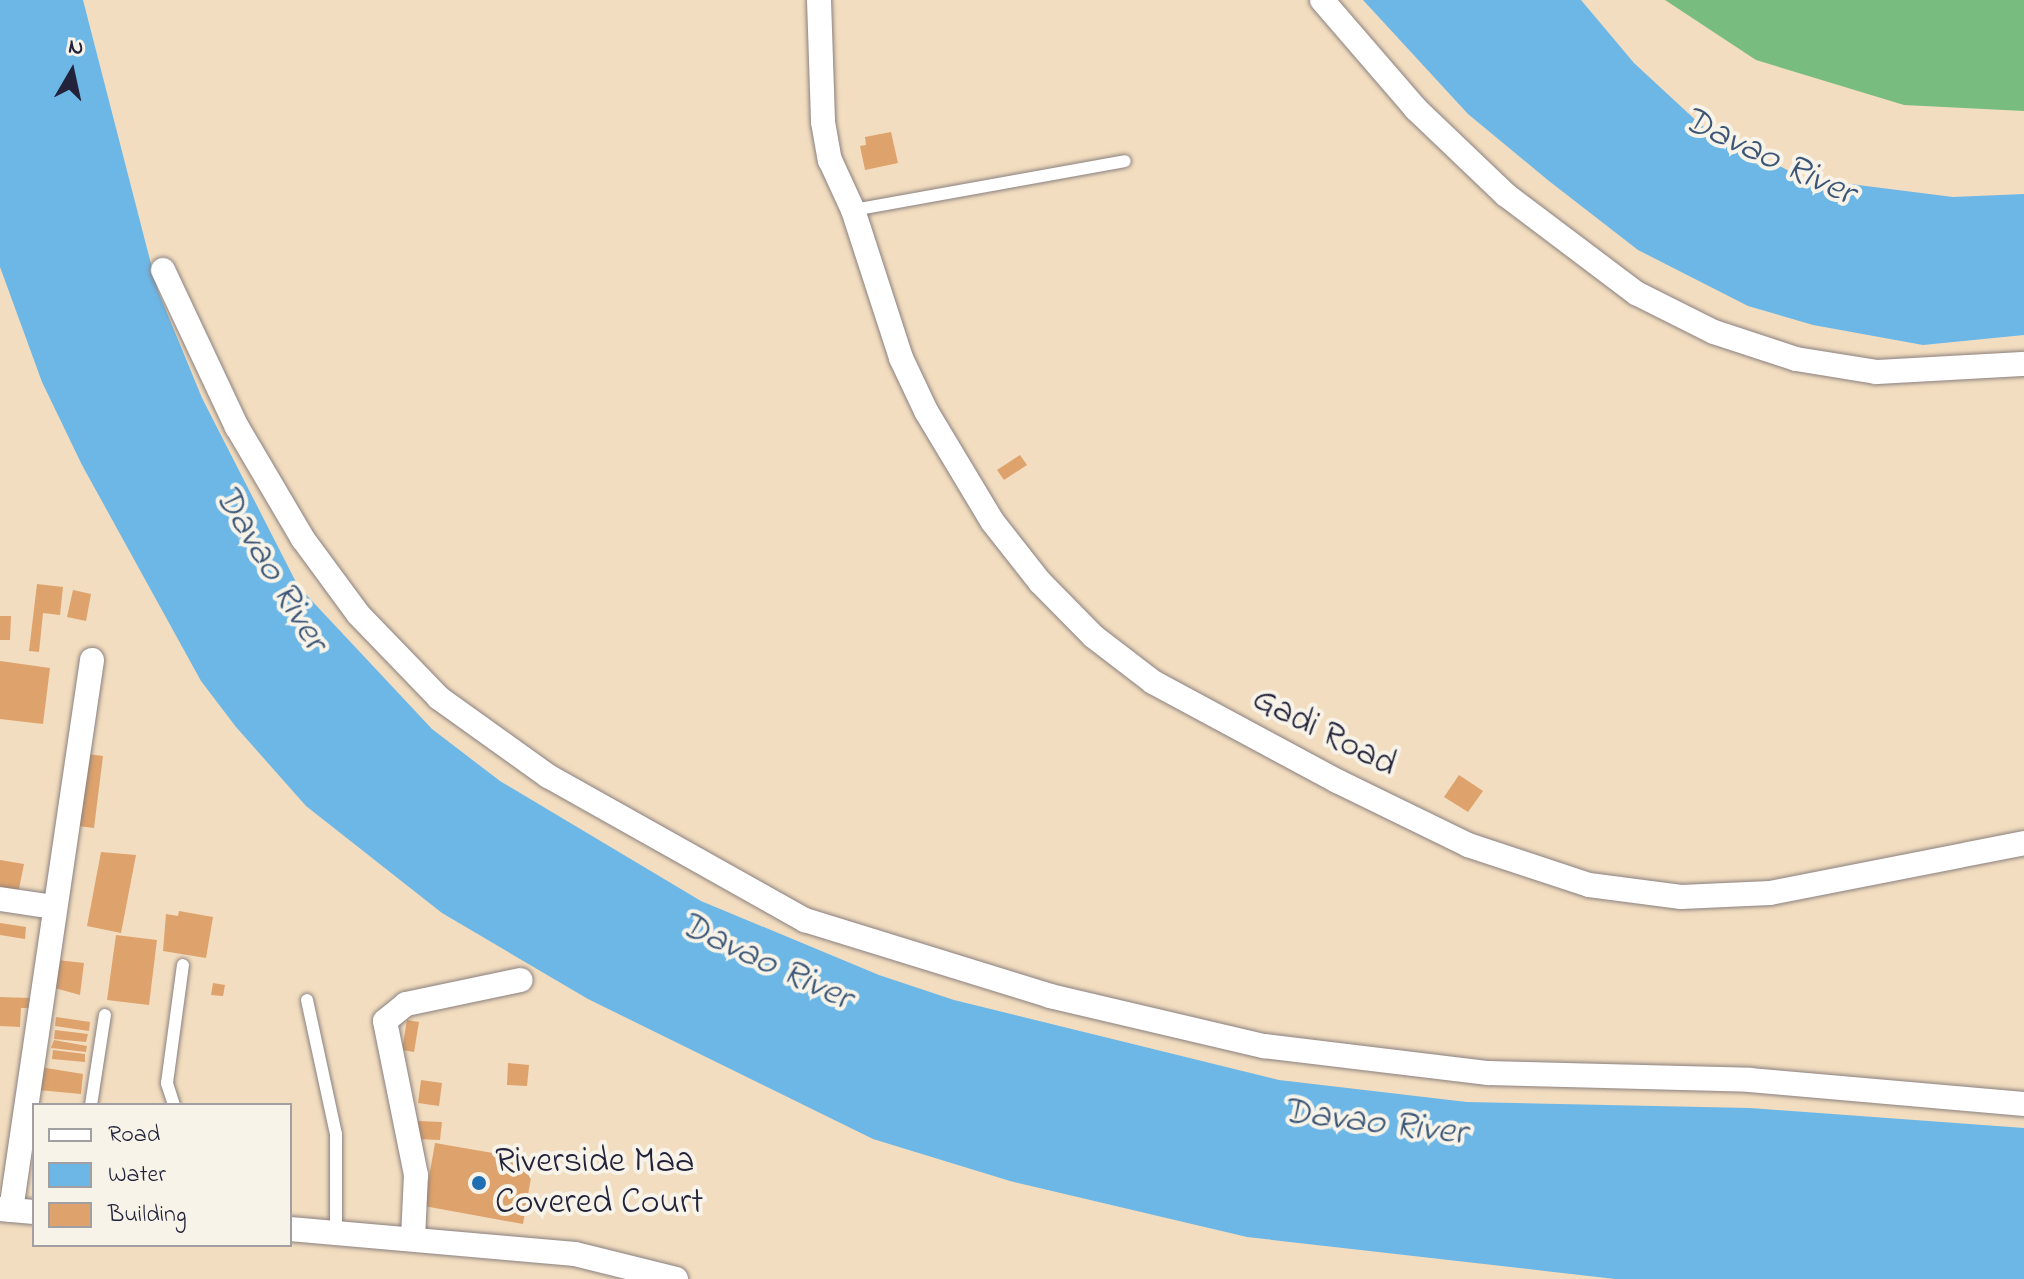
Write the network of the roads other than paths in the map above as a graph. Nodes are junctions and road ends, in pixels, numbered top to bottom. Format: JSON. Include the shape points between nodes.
{"nodes":[{"id":1,"x":819,"y":0,"type":"edge"},
{"id":2,"x":1322,"y":0,"type":"edge"},
{"id":3,"x":1125,"y":161,"type":"dead end"},
{"id":4,"x":853,"y":210,"type":"junction"},
{"id":5,"x":163,"y":270,"type":"dead end"},
{"id":6,"x":2024,"y":364,"type":"edge"},
{"id":7,"x":92,"y":660,"type":"dead end"},
{"id":8,"x":2024,"y":843,"type":"edge"},
{"id":9,"x":0,"y":899,"type":"edge"},
{"id":10,"x":54,"y":907,"type":"junction"},
{"id":11,"x":183,"y":965,"type":"dead end"},
{"id":12,"x":521,"y":980,"type":"dead end"},
{"id":13,"x":307,"y":1000,"type":"dead end"},
{"id":14,"x":105,"y":1015,"type":"dead end"},
{"id":15,"x":91,"y":1103,"type":"edge"},
{"id":16,"x":173,"y":1103,"type":"edge"},
{"id":17,"x":2024,"y":1104,"type":"edge"},
{"id":18,"x":15,"y":1210,"type":"edge"},
{"id":19,"x":292,"y":1229,"type":"edge"},
{"id":20,"x":336,"y":1232,"type":"junction"},
{"id":21,"x":413,"y":1238,"type":"junction"},
{"id":22,"x":676,"y":1279,"type":"edge"}],
"edges":[{"from":1,"to":4,"type":"street","name":"Gadi Road","via":[[823,122],[830,160]]},
{"from":2,"to":6,"type":"street","via":[[1416,109],[1506,195],[1636,293],[1714,332],[1796,359],[1876,372]]},
{"from":3,"to":4,"type":"lane"},
{"from":4,"to":8,"type":"street","name":"Gadi Road","via":[[901,358],[953,461],[992,521],[1040,582],[1093,636],[1153,682],[1224,723],[1468,845],[1589,885],[1645,895],[1770,893]]},
{"from":5,"to":17,"type":"street","via":[[237,427],[303,539],[358,614],[439,698],[548,776],[805,920],[1050,996],[1264,1046],[1488,1073],[1750,1080]]},
{"from":7,"to":10,"type":"street"},
{"from":9,"to":10,"type":"street"},
{"from":10,"to":18,"type":"street"},
{"from":11,"to":16,"type":"lane","via":[[167,1083]]},
{"from":12,"to":21,"type":"street","via":[[406,1004],[385,1021],[416,1175]]},
{"from":13,"to":20,"type":"lane","via":[[336,1134]]},
{"from":14,"to":15,"type":"lane"},
{"from":19,"to":20,"type":"street"},
{"from":20,"to":21,"type":"street"},
{"from":21,"to":22,"type":"street","via":[[575,1254]]}]}
